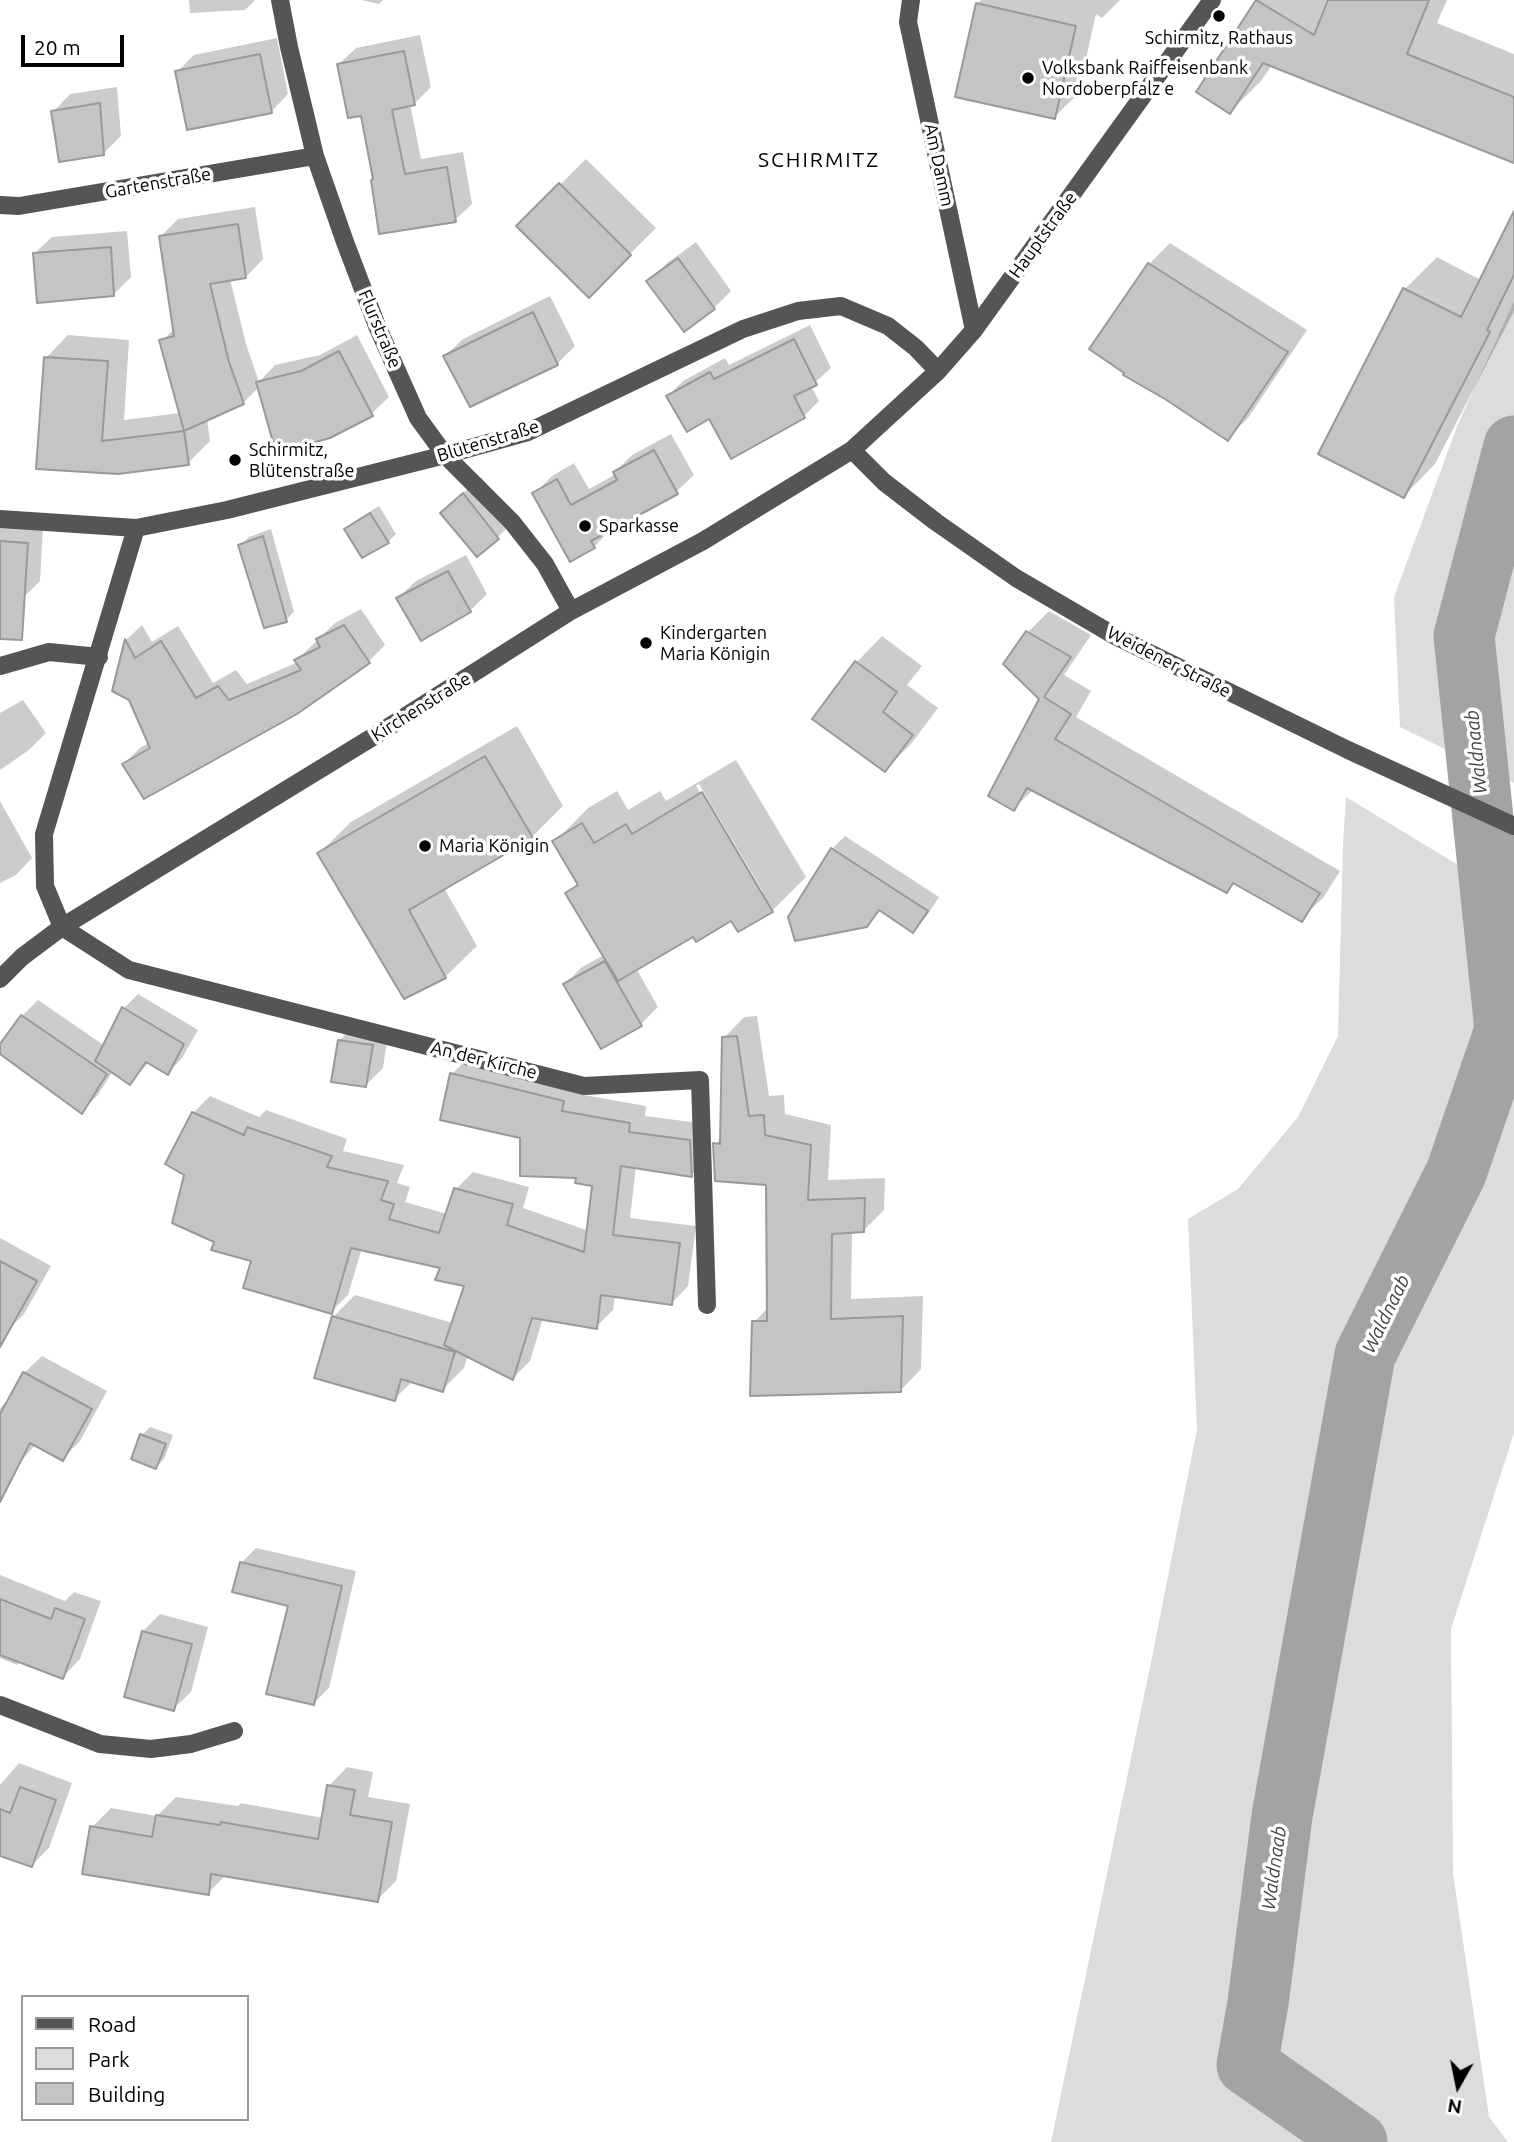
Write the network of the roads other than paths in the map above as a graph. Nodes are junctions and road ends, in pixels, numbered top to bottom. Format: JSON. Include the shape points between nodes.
{"nodes":[{"id":1,"x":280,"y":0,"type":"edge"},
{"id":2,"x":911,"y":0,"type":"edge"},
{"id":3,"x":1212,"y":0,"type":"edge"},
{"id":4,"x":315,"y":156,"type":"junction"},
{"id":5,"x":0,"y":205,"type":"edge"},
{"id":6,"x":974,"y":330,"type":"junction"},
{"id":7,"x":938,"y":371,"type":"junction"},
{"id":8,"x":852,"y":450,"type":"junction"},
{"id":9,"x":445,"y":455,"type":"junction"},
{"id":10,"x":0,"y":519,"type":"edge"},
{"id":11,"x":136,"y":528,"type":"junction"},
{"id":12,"x":571,"y":611,"type":"junction"},
{"id":13,"x":99,"y":657,"type":"junction"},
{"id":14,"x":0,"y":666,"type":"edge"},
{"id":15,"x":1514,"y":826,"type":"edge"},
{"id":16,"x":62,"y":928,"type":"junction"},
{"id":17,"x":0,"y":979,"type":"edge"},
{"id":18,"x":707,"y":1305,"type":"dead end"},
{"id":19,"x":0,"y":1705,"type":"edge"},
{"id":20,"x":234,"y":1731,"type":"dead end"}],
"edges":[{"from":1,"to":4,"type":"street","name":"Flurstraße"},
{"from":2,"to":6,"type":"street","name":"Am Damm","via":[[908,22]]},
{"from":3,"to":6,"type":"street","name":"Hauptstraße"},
{"from":4,"to":5,"type":"street","name":"Gartenstraße","via":[[19,206]]},
{"from":4,"to":9,"type":"street","name":"Flurstraße","via":[[377,326],[418,418]]},
{"from":6,"to":7,"type":"street","name":"Hauptstraße"},
{"from":7,"to":8,"type":"street","name":"Hauptstraße"},
{"from":7,"to":9,"type":"street","name":"Blütenstraße","via":[[888,326],[841,306],[798,311],[743,329],[528,432]]},
{"from":8,"to":12,"type":"street","name":"Kirchenstraße","via":[[703,541]]},
{"from":8,"to":15,"type":"street","name":"Weidener Straße","via":[[915,507],[1016,578],[1115,636]]},
{"from":9,"to":11,"type":"street","name":"Blütenstraße"},
{"from":9,"to":12,"type":"street","name":"Flurstraße","via":[[512,522],[545,564]]},
{"from":10,"to":11,"type":"street","name":"Blütenstraße"},
{"from":11,"to":13,"type":"street"},
{"from":12,"to":16,"type":"street","name":"Kirchenstraße"},
{"from":13,"to":14,"type":"street","via":[[49,652]]},
{"from":13,"to":16,"type":"street","via":[[44,834],[45,886]]},
{"from":16,"to":17,"type":"street","name":"Kirchenstraße"},
{"from":16,"to":18,"type":"street","name":"An der Kirche","via":[[129,970],[584,1086],[700,1080]]},
{"from":19,"to":20,"type":"street","via":[[100,1744],[151,1749],[191,1744]]}]}
